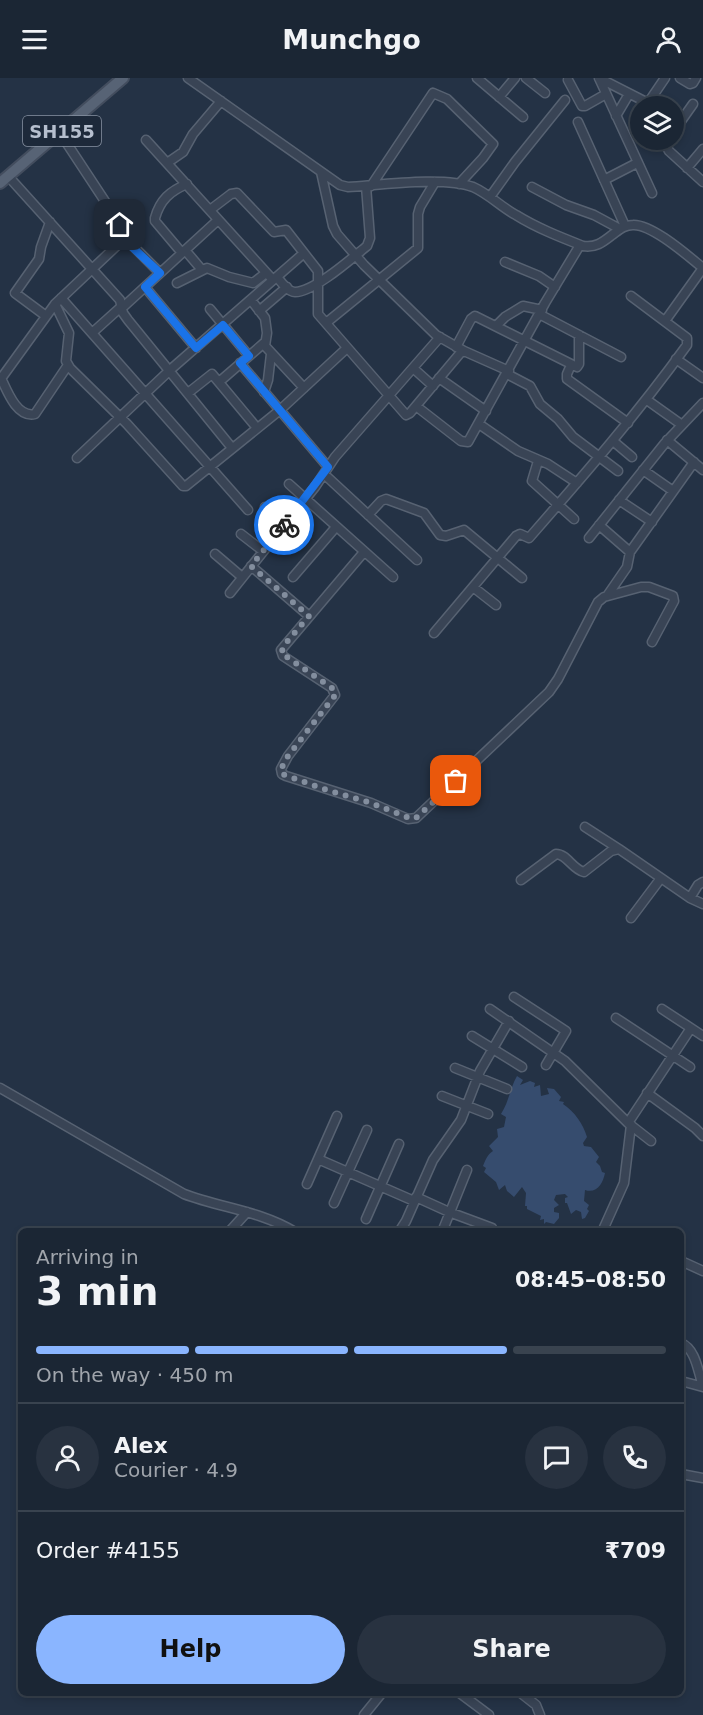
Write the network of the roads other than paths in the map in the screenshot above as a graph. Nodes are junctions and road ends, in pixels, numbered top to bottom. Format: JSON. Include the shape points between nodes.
{"nodes":[{"id":1,"x":121,"y":78,"type":"edge"},
{"id":2,"x":188,"y":78,"type":"edge"},
{"id":3,"x":477,"y":78,"type":"edge"},
{"id":4,"x":515,"y":78,"type":"edge"},
{"id":5,"x":526,"y":78,"type":"edge"},
{"id":6,"x":599,"y":78,"type":"edge"},
{"id":7,"x":665,"y":78,"type":"edge"},
{"id":8,"x":680,"y":78,"type":"edge"},
{"id":9,"x":696,"y":78,"type":"edge"},
{"id":10,"x":568,"y":80,"type":"dead end"},
{"id":11,"x":545,"y":93,"type":"dead end"},
{"id":12,"x":606,"y":94,"type":"junction"},
{"id":13,"x":629,"y":94,"type":"junction"},
{"id":14,"x":500,"y":98,"type":"junction"},
{"id":15,"x":565,"y":100,"type":"dead end"},
{"id":16,"x":221,"y":101,"type":"junction"},
{"id":17,"x":693,"y":104,"type":"dead end"},
{"id":18,"x":616,"y":116,"type":"junction"},
{"id":19,"x":523,"y":117,"type":"dead end"},
{"id":20,"x":684,"y":117,"type":"edge"},
{"id":21,"x":578,"y":122,"type":"dead end"},
{"id":22,"x":60,"y":133,"type":"junction"},
{"id":23,"x":146,"y":140,"type":"dead end"},
{"id":24,"x":703,"y":149,"type":"edge"},
{"id":25,"x":668,"y":150,"type":"edge"},
{"id":26,"x":167,"y":163,"type":"junction"},
{"id":27,"x":637,"y":163,"type":"junction"},
{"id":28,"x":687,"y":168,"type":"junction"},
{"id":29,"x":321,"y":172,"type":"junction"},
{"id":30,"x":3,"y":178,"type":"edge"},
{"id":31,"x":604,"y":180,"type":"junction"},
{"id":32,"x":703,"y":182,"type":"edge"},
{"id":33,"x":435,"y":183,"type":"junction"},
{"id":34,"x":187,"y":184,"type":"junction"},
{"id":35,"x":459,"y":184,"type":"junction"},
{"id":36,"x":369,"y":186,"type":"junction"},
{"id":37,"x":532,"y":187,"type":"dead end"},
{"id":38,"x":652,"y":193,"type":"dead end"},
{"id":39,"x":490,"y":197,"type":"junction"},
{"id":40,"x":210,"y":210,"type":"junction"},
{"id":41,"x":218,"y":220,"type":"junction"},
{"id":42,"x":50,"y":222,"type":"junction"},
{"id":43,"x":622,"y":228,"type":"junction"},
{"id":44,"x":125,"y":238,"type":"junction"},
{"id":45,"x":580,"y":245,"type":"junction"},
{"id":46,"x":184,"y":251,"type":"junction"},
{"id":47,"x":304,"y":253,"type":"junction"},
{"id":48,"x":355,"y":255,"type":"junction"},
{"id":49,"x":506,"y":262,"type":"dead end"},
{"id":50,"x":703,"y":268,"type":"edge"},
{"id":51,"x":92,"y":269,"type":"junction"},
{"id":52,"x":202,"y":270,"type":"junction"},
{"id":53,"x":160,"y":273,"type":"junction"},
{"id":54,"x":266,"y":273,"type":"junction"},
{"id":55,"x":275,"y":279,"type":"junction"},
{"id":56,"x":378,"y":279,"type":"junction"},
{"id":57,"x":177,"y":282,"type":"dead end"},
{"id":58,"x":318,"y":283,"type":"junction"},
{"id":59,"x":555,"y":286,"type":"junction"},
{"id":60,"x":145,"y":287,"type":"junction"},
{"id":61,"x":287,"y":287,"type":"junction"},
{"id":62,"x":631,"y":296,"type":"dead end"},
{"id":63,"x":251,"y":300,"type":"junction"},
{"id":64,"x":58,"y":301,"type":"junction"},
{"id":65,"x":122,"y":307,"type":"junction"},
{"id":66,"x":210,"y":309,"type":"dead end"},
{"id":67,"x":260,"y":311,"type":"junction"},
{"id":68,"x":541,"y":312,"type":"junction"},
{"id":69,"x":46,"y":316,"type":"junction"},
{"id":70,"x":665,"y":321,"type":"junction"},
{"id":71,"x":326,"y":323,"type":"junction"},
{"id":72,"x":223,"y":325,"type":"junction"},
{"id":73,"x":496,"y":326,"type":"junction"},
{"id":74,"x":92,"y":333,"type":"junction"},
{"id":75,"x":579,"y":335,"type":"junction"},
{"id":76,"x":440,"y":337,"type":"junction"},
{"id":77,"x":525,"y":340,"type":"junction"},
{"id":78,"x":264,"y":343,"type":"junction"},
{"id":79,"x":196,"y":348,"type":"junction"},
{"id":80,"x":347,"y":348,"type":"junction"},
{"id":81,"x":459,"y":349,"type":"junction"},
{"id":82,"x":271,"y":354,"type":"junction"},
{"id":83,"x":249,"y":356,"type":"junction"},
{"id":84,"x":621,"y":357,"type":"dead end"},
{"id":85,"x":676,"y":359,"type":"junction"},
{"id":86,"x":240,"y":363,"type":"junction"},
{"id":87,"x":68,"y":365,"type":"junction"},
{"id":88,"x":571,"y":365,"type":"junction"},
{"id":89,"x":413,"y":368,"type":"junction"},
{"id":90,"x":170,"y":370,"type":"junction"},
{"id":91,"x":508,"y":372,"type":"junction"},
{"id":92,"x":439,"y":378,"type":"junction"},
{"id":93,"x":703,"y":378,"type":"edge"},
{"id":94,"x":0,"y":379,"type":"edge"},
{"id":95,"x":219,"y":382,"type":"junction"},
{"id":96,"x":433,"y":386,"type":"junction"},
{"id":97,"x":304,"y":388,"type":"junction"},
{"id":98,"x":264,"y":392,"type":"junction"},
{"id":99,"x":145,"y":393,"type":"junction"},
{"id":100,"x":188,"y":393,"type":"junction"},
{"id":101,"x":389,"y":396,"type":"junction"},
{"id":102,"x":647,"y":400,"type":"junction"},
{"id":103,"x":703,"y":403,"type":"edge"},
{"id":104,"x":416,"y":406,"type":"junction"},
{"id":105,"x":280,"y":410,"type":"junction"},
{"id":106,"x":486,"y":411,"type":"junction"},
{"id":107,"x":699,"y":414,"type":"edge"},
{"id":108,"x":119,"y":417,"type":"junction"},
{"id":109,"x":628,"y":423,"type":"junction"},
{"id":110,"x":479,"y":424,"type":"junction"},
{"id":111,"x":682,"y":425,"type":"junction"},
{"id":112,"x":257,"y":428,"type":"junction"},
{"id":113,"x":668,"y":440,"type":"junction"},
{"id":114,"x":613,"y":441,"type":"junction"},
{"id":115,"x":232,"y":448,"type":"junction"},
{"id":116,"x":632,"y":457,"type":"dead end"},
{"id":117,"x":77,"y":458,"type":"dead end"},
{"id":118,"x":599,"y":458,"type":"junction"},
{"id":119,"x":538,"y":461,"type":"junction"},
{"id":120,"x":693,"y":462,"type":"junction"},
{"id":121,"x":211,"y":466,"type":"junction"},
{"id":122,"x":326,"y":470,"type":"junction"},
{"id":123,"x":643,"y":470,"type":"junction"},
{"id":124,"x":703,"y":470,"type":"edge"},
{"id":125,"x":618,"y":471,"type":"dead end"},
{"id":126,"x":577,"y":483,"type":"junction"},
{"id":127,"x":289,"y":484,"type":"dead end"},
{"id":128,"x":673,"y":491,"type":"junction"},
{"id":129,"x":305,"y":499,"type":"junction"},
{"id":130,"x":619,"y":500,"type":"junction"},
{"id":131,"x":557,"y":506,"type":"junction"},
{"id":132,"x":265,"y":507,"type":"dead end"},
{"id":133,"x":248,"y":510,"type":"dead end"},
{"id":134,"x":368,"y":515,"type":"junction"},
{"id":135,"x":574,"y":519,"type":"dead end"},
{"id":136,"x":652,"y":522,"type":"junction"},
{"id":137,"x":284,"y":525,"type":"junction"},
{"id":138,"x":599,"y":525,"type":"junction"},
{"id":139,"x":336,"y":527,"type":"junction"},
{"id":140,"x":241,"y":534,"type":"dead end"},
{"id":141,"x":589,"y":538,"type":"dead end"},
{"id":142,"x":263,"y":552,"type":"junction"},
{"id":143,"x":364,"y":552,"type":"junction"},
{"id":144,"x":630,"y":552,"type":"junction"},
{"id":145,"x":215,"y":554,"type":"dead end"},
{"id":146,"x":498,"y":558,"type":"junction"},
{"id":147,"x":417,"y":560,"type":"dead end"},
{"id":148,"x":251,"y":566,"type":"junction"},
{"id":149,"x":293,"y":576,"type":"dead end"},
{"id":150,"x":242,"y":577,"type":"junction"},
{"id":151,"x":393,"y":577,"type":"dead end"},
{"id":152,"x":522,"y":578,"type":"dead end"},
{"id":153,"x":473,"y":587,"type":"junction"},
{"id":154,"x":230,"y":593,"type":"dead end"},
{"id":155,"x":607,"y":596,"type":"junction"},
{"id":156,"x":496,"y":605,"type":"dead end"},
{"id":157,"x":309,"y":616,"type":"junction"},
{"id":158,"x":434,"y":633,"type":"dead end"},
{"id":159,"x":652,"y":642,"type":"dead end"},
{"id":160,"x":585,"y":827,"type":"dead end"},
{"id":161,"x":619,"y":849,"type":"junction"},
{"id":162,"x":661,"y":878,"type":"junction"},
{"id":163,"x":521,"y":880,"type":"dead end"},
{"id":164,"x":703,"y":882,"type":"edge"},
{"id":165,"x":690,"y":898,"type":"junction"},
{"id":166,"x":703,"y":904,"type":"edge"},
{"id":167,"x":631,"y":918,"type":"dead end"},
{"id":168,"x":514,"y":997,"type":"dead end"},
{"id":169,"x":490,"y":1009,"type":"dead end"},
{"id":170,"x":662,"y":1009,"type":"dead end"},
{"id":171,"x":616,"y":1018,"type":"dead end"},
{"id":172,"x":509,"y":1021,"type":"junction"},
{"id":173,"x":691,"y":1028,"type":"junction"},
{"id":174,"x":472,"y":1036,"type":"dead end"},
{"id":175,"x":703,"y":1036,"type":"edge"},
{"id":176,"x":493,"y":1048,"type":"junction"},
{"id":177,"x":554,"y":1052,"type":"junction"},
{"id":178,"x":672,"y":1056,"type":"junction"},
{"id":179,"x":546,"y":1065,"type":"dead end"},
{"id":180,"x":522,"y":1067,"type":"dead end"},
{"id":181,"x":690,"y":1067,"type":"dead end"},
{"id":182,"x":455,"y":1068,"type":"dead end"},
{"id":183,"x":477,"y":1078,"type":"junction"},
{"id":184,"x":0,"y":1088,"type":"edge"},
{"id":185,"x":507,"y":1089,"type":"dead end"},
{"id":186,"x":647,"y":1093,"type":"junction"},
{"id":187,"x":442,"y":1096,"type":"dead end"},
{"id":188,"x":467,"y":1106,"type":"junction"},
{"id":189,"x":488,"y":1114,"type":"dead end"},
{"id":190,"x":337,"y":1116,"type":"dead end"},
{"id":191,"x":629,"y":1124,"type":"junction"},
{"id":192,"x":367,"y":1130,"type":"dead end"},
{"id":193,"x":703,"y":1136,"type":"edge"},
{"id":194,"x":651,"y":1141,"type":"dead end"},
{"id":195,"x":399,"y":1144,"type":"dead end"},
{"id":196,"x":318,"y":1159,"type":"junction"},
{"id":197,"x":467,"y":1170,"type":"dead end"},
{"id":198,"x":349,"y":1172,"type":"junction"},
{"id":199,"x":307,"y":1184,"type":"dead end"},
{"id":200,"x":382,"y":1186,"type":"junction"},
{"id":201,"x":415,"y":1199,"type":"junction"},
{"id":202,"x":334,"y":1203,"type":"dead end"},
{"id":203,"x":247,"y":1212,"type":"junction"},
{"id":204,"x":449,"y":1212,"type":"junction"},
{"id":205,"x":366,"y":1219,"type":"dead end"},
{"id":206,"x":233,"y":1228,"type":"edge"},
{"id":207,"x":287,"y":1228,"type":"edge"},
{"id":208,"x":401,"y":1228,"type":"edge"},
{"id":209,"x":443,"y":1228,"type":"edge"},
{"id":210,"x":492,"y":1228,"type":"dead end"},
{"id":211,"x":604,"y":1228,"type":"edge"},
{"id":212,"x":684,"y":1262,"type":"edge"},
{"id":213,"x":703,"y":1271,"type":"edge"},
{"id":214,"x":684,"y":1344,"type":"edge"},
{"id":215,"x":684,"y":1382,"type":"edge"},
{"id":216,"x":703,"y":1387,"type":"edge"},
{"id":217,"x":684,"y":1475,"type":"edge"},
{"id":218,"x":703,"y":1478,"type":"edge"},
{"id":219,"x":379,"y":1696,"type":"edge"},
{"id":220,"x":464,"y":1696,"type":"edge"},
{"id":221,"x":525,"y":1696,"type":"edge"},
{"id":222,"x":364,"y":1715,"type":"edge"},
{"id":223,"x":489,"y":1715,"type":"edge"},
{"id":224,"x":540,"y":1715,"type":"edge"}],
"edges":[{"from":1,"to":22,"type":"main road","number":"SH155"},
{"from":1,"to":30,"type":"main road","number":"SH155"},
{"from":2,"to":16,"type":"street"},
{"from":3,"to":14,"type":"street"},
{"from":4,"to":14,"type":"street"},
{"from":5,"to":11,"type":"street"},
{"from":6,"to":12,"type":"street"},
{"from":6,"to":13,"type":"street"},
{"from":7,"to":13,"type":"street","via":[[648,103]]},
{"from":8,"to":9,"type":"street","via":[[690,84]]},
{"from":10,"to":12,"type":"street","via":[[582,106]]},
{"from":12,"to":18,"type":"street"},
{"from":13,"to":18,"type":"street"},
{"from":14,"to":19,"type":"street"},
{"from":15,"to":39,"type":"street"},
{"from":16,"to":26,"type":"street","via":[[183,152]]},
{"from":16,"to":29,"type":"street"},
{"from":17,"to":20,"type":"street"},
{"from":18,"to":27,"type":"street"},
{"from":21,"to":31,"type":"street"},
{"from":22,"to":30,"type":"main road","number":"SH155"},
{"from":22,"to":44,"type":"street"},
{"from":23,"to":26,"type":"street"},
{"from":24,"to":28,"type":"street"},
{"from":25,"to":28,"type":"street"},
{"from":26,"to":34,"type":"street"},
{"from":27,"to":31,"type":"street"},
{"from":27,"to":38,"type":"street"},
{"from":28,"to":32,"type":"street"},
{"from":29,"to":36,"type":"street","via":[[340,185]]},
{"from":29,"to":48,"type":"street","via":[[333,226]]},
{"from":30,"to":42,"type":"street"},
{"from":31,"to":43,"type":"street"},
{"from":33,"to":35,"type":"street"},
{"from":33,"to":36,"type":"street"},
{"from":33,"to":56,"type":"street","via":[[418,214],[418,248]]},
{"from":34,"to":40,"type":"street"},
{"from":34,"to":46,"type":"street","via":[[172,189],[154,218]]},
{"from":35,"to":36,"type":"street","via":[[493,144],[447,99],[433,93]]},
{"from":35,"to":39,"type":"street"},
{"from":36,"to":48,"type":"street","via":[[370,242]]},
{"from":37,"to":43,"type":"street"},
{"from":39,"to":45,"type":"street","via":[[542,229]]},
{"from":40,"to":41,"type":"street"},
{"from":40,"to":47,"type":"street","via":[[237,193],[274,232],[285,230]]},
{"from":41,"to":46,"type":"street"},
{"from":41,"to":54,"type":"street"},
{"from":42,"to":51,"type":"street"},
{"from":42,"to":69,"type":"street","via":[[39,259],[15,293]]},
{"from":43,"to":45,"type":"street","via":[[597,245]]},
{"from":43,"to":50,"type":"street","via":[[634,224],[652,231]]},
{"from":44,"to":51,"type":"street"},
{"from":44,"to":53,"type":"street"},
{"from":45,"to":59,"type":"street"},
{"from":46,"to":52,"type":"street"},
{"from":46,"to":53,"type":"street"},
{"from":47,"to":55,"type":"street"},
{"from":47,"to":58,"type":"street","via":[[318,272]]},
{"from":48,"to":56,"type":"street"},
{"from":48,"to":58,"type":"street"},
{"from":49,"to":59,"type":"street"},
{"from":50,"to":70,"type":"street"},
{"from":51,"to":64,"type":"street"},
{"from":51,"to":65,"type":"street"},
{"from":52,"to":54,"type":"street","via":[[207,267],[253,282]]},
{"from":52,"to":57,"type":"street"},
{"from":53,"to":60,"type":"street"},
{"from":54,"to":55,"type":"street"},
{"from":55,"to":61,"type":"street"},
{"from":55,"to":63,"type":"street"},
{"from":56,"to":71,"type":"street"},
{"from":56,"to":76,"type":"street"},
{"from":58,"to":61,"type":"street","via":[[296,292]]},
{"from":58,"to":71,"type":"street","via":[[317,310]]},
{"from":59,"to":68,"type":"street"},
{"from":60,"to":65,"type":"street"},
{"from":60,"to":79,"type":"street"},
{"from":61,"to":67,"type":"street"},
{"from":62,"to":70,"type":"street"},
{"from":63,"to":67,"type":"street"},
{"from":63,"to":72,"type":"street"},
{"from":64,"to":69,"type":"street"},
{"from":64,"to":74,"type":"street"},
{"from":64,"to":87,"type":"street","via":[[69,333]]},
{"from":65,"to":74,"type":"street"},
{"from":65,"to":90,"type":"street","via":[[128,320]]},
{"from":66,"to":72,"type":"street"},
{"from":67,"to":78,"type":"street","via":[[266,322]]},
{"from":68,"to":73,"type":"street","via":[[524,306]]},
{"from":68,"to":75,"type":"street"},
{"from":68,"to":77,"type":"street"},
{"from":69,"to":94,"type":"street"},
{"from":70,"to":85,"type":"street","via":[[688,340]]},
{"from":71,"to":80,"type":"street"},
{"from":72,"to":79,"type":"street"},
{"from":72,"to":83,"type":"street"},
{"from":73,"to":77,"type":"street"},
{"from":73,"to":81,"type":"street","via":[[472,317]]},
{"from":74,"to":99,"type":"street"},
{"from":75,"to":84,"type":"street"},
{"from":75,"to":88,"type":"street","via":[[579,364]]},
{"from":76,"to":81,"type":"street"},
{"from":76,"to":89,"type":"street"},
{"from":77,"to":88,"type":"street"},
{"from":77,"to":91,"type":"street"},
{"from":78,"to":82,"type":"street"},
{"from":78,"to":83,"type":"street"},
{"from":79,"to":90,"type":"street"},
{"from":80,"to":97,"type":"street"},
{"from":80,"to":101,"type":"street"},
{"from":81,"to":91,"type":"street"},
{"from":81,"to":92,"type":"street"},
{"from":82,"to":97,"type":"street"},
{"from":82,"to":98,"type":"street"},
{"from":83,"to":86,"type":"street"},
{"from":85,"to":93,"type":"street"},
{"from":85,"to":102,"type":"street"},
{"from":86,"to":95,"type":"street"},
{"from":86,"to":98,"type":"street"},
{"from":87,"to":94,"type":"street","via":[[31,416],[12,402]]},
{"from":87,"to":108,"type":"street"},
{"from":88,"to":109,"type":"street","via":[[567,379]]},
{"from":89,"to":96,"type":"street"},
{"from":89,"to":101,"type":"street"},
{"from":90,"to":99,"type":"street"},
{"from":90,"to":100,"type":"street"},
{"from":91,"to":106,"type":"street"},
{"from":91,"to":118,"type":"street","via":[[530,386],[540,404]]},
{"from":92,"to":96,"type":"street"},
{"from":92,"to":106,"type":"street"},
{"from":95,"to":100,"type":"street","via":[[210,374]]},
{"from":95,"to":112,"type":"street"},
{"from":96,"to":104,"type":"street"},
{"from":97,"to":105,"type":"street"},
{"from":98,"to":105,"type":"street"},
{"from":99,"to":108,"type":"street"},
{"from":99,"to":121,"type":"street"},
{"from":100,"to":115,"type":"street"},
{"from":101,"to":104,"type":"street","via":[[406,415]]},
{"from":101,"to":122,"type":"street"},
{"from":102,"to":109,"type":"street"},
{"from":102,"to":111,"type":"street"},
{"from":103,"to":107,"type":"street"},
{"from":104,"to":110,"type":"street","via":[[464,443]]},
{"from":105,"to":112,"type":"street"},
{"from":105,"to":122,"type":"street"},
{"from":106,"to":110,"type":"street"},
{"from":107,"to":111,"type":"street"},
{"from":108,"to":117,"type":"street"},
{"from":108,"to":121,"type":"street","via":[[183,486]]},
{"from":109,"to":114,"type":"street"},
{"from":110,"to":119,"type":"street"},
{"from":111,"to":113,"type":"street"},
{"from":112,"to":115,"type":"street"},
{"from":113,"to":120,"type":"street"},
{"from":113,"to":123,"type":"street"},
{"from":114,"to":116,"type":"street"},
{"from":114,"to":118,"type":"street"},
{"from":115,"to":121,"type":"street"},
{"from":118,"to":125,"type":"street"},
{"from":118,"to":126,"type":"street"},
{"from":119,"to":126,"type":"street"},
{"from":119,"to":131,"type":"street","via":[[532,481]]},
{"from":120,"to":124,"type":"street"},
{"from":120,"to":128,"type":"street"},
{"from":121,"to":133,"type":"street"},
{"from":122,"to":129,"type":"street"},
{"from":122,"to":134,"type":"street"},
{"from":123,"to":128,"type":"street"},
{"from":123,"to":130,"type":"street"},
{"from":126,"to":131,"type":"street"},
{"from":127,"to":129,"type":"street"},
{"from":128,"to":136,"type":"street"},
{"from":129,"to":137,"type":"street"},
{"from":129,"to":139,"type":"street"},
{"from":130,"to":136,"type":"street"},
{"from":130,"to":138,"type":"street"},
{"from":131,"to":135,"type":"street"},
{"from":131,"to":146,"type":"street","via":[[529,538],[518,534]]},
{"from":132,"to":137,"type":"street"},
{"from":134,"to":146,"type":"street","via":[[386,499],[424,513],[440,535],[464,530]]},
{"from":134,"to":147,"type":"street"},
{"from":136,"to":144,"type":"street"},
{"from":137,"to":142,"type":"street"},
{"from":138,"to":141,"type":"street"},
{"from":138,"to":144,"type":"street"},
{"from":139,"to":143,"type":"street"},
{"from":139,"to":149,"type":"street"},
{"from":140,"to":142,"type":"street"},
{"from":142,"to":148,"type":"street"},
{"from":143,"to":151,"type":"street"},
{"from":143,"to":157,"type":"street"},
{"from":144,"to":155,"type":"street","via":[[627,567]]},
{"from":145,"to":150,"type":"street"},
{"from":146,"to":152,"type":"street"},
{"from":146,"to":153,"type":"street"},
{"from":148,"to":150,"type":"street"},
{"from":148,"to":157,"type":"street"},
{"from":150,"to":154,"type":"street"},
{"from":153,"to":156,"type":"street"},
{"from":153,"to":158,"type":"street"},
{"from":155,"to":157,"type":"street","via":[[594,606],[549,692],[412,819],[282,774],[288,756],[336,694],[281,653]]},
{"from":155,"to":159,"type":"street","via":[[641,587],[673,596]]},
{"from":160,"to":161,"type":"street"},
{"from":161,"to":162,"type":"street"},
{"from":161,"to":163,"type":"street","via":[[611,850],[584,872],[556,854]]},
{"from":162,"to":165,"type":"street"},
{"from":162,"to":167,"type":"street"},
{"from":164,"to":165,"type":"street"},
{"from":165,"to":166,"type":"street"},
{"from":168,"to":177,"type":"street","via":[[566,1031]]},
{"from":169,"to":172,"type":"street"},
{"from":170,"to":173,"type":"street"},
{"from":171,"to":178,"type":"street"},
{"from":172,"to":176,"type":"street"},
{"from":172,"to":177,"type":"street"},
{"from":173,"to":175,"type":"street"},
{"from":173,"to":178,"type":"street"},
{"from":174,"to":176,"type":"street"},
{"from":176,"to":180,"type":"street"},
{"from":176,"to":183,"type":"street"},
{"from":177,"to":179,"type":"street"},
{"from":177,"to":191,"type":"street"},
{"from":178,"to":181,"type":"street"},
{"from":178,"to":186,"type":"street"},
{"from":182,"to":183,"type":"street"},
{"from":183,"to":185,"type":"street"},
{"from":183,"to":188,"type":"street"},
{"from":184,"to":203,"type":"street","via":[[184,1194]]},
{"from":186,"to":191,"type":"street"},
{"from":186,"to":193,"type":"street"},
{"from":187,"to":188,"type":"street"},
{"from":188,"to":189,"type":"street"},
{"from":188,"to":201,"type":"street","via":[[459,1125],[433,1160]]},
{"from":190,"to":196,"type":"street"},
{"from":191,"to":194,"type":"street"},
{"from":191,"to":211,"type":"street","via":[[624,1183]]},
{"from":192,"to":198,"type":"street"},
{"from":195,"to":200,"type":"street"},
{"from":196,"to":198,"type":"street"},
{"from":196,"to":199,"type":"street"},
{"from":197,"to":204,"type":"street"},
{"from":198,"to":200,"type":"street"},
{"from":198,"to":202,"type":"street"},
{"from":200,"to":201,"type":"street"},
{"from":200,"to":205,"type":"street"},
{"from":201,"to":204,"type":"street"},
{"from":201,"to":208,"type":"street"},
{"from":203,"to":206,"type":"street"},
{"from":203,"to":207,"type":"street"},
{"from":204,"to":209,"type":"street"},
{"from":204,"to":210,"type":"street"},
{"from":212,"to":213,"type":"street"},
{"from":214,"to":216,"type":"street","via":[[692,1352]]},
{"from":215,"to":216,"type":"street"},
{"from":217,"to":218,"type":"street"},
{"from":219,"to":222,"type":"street"},
{"from":220,"to":223,"type":"street"},
{"from":221,"to":224,"type":"street","via":[[536,1705]]}]}
